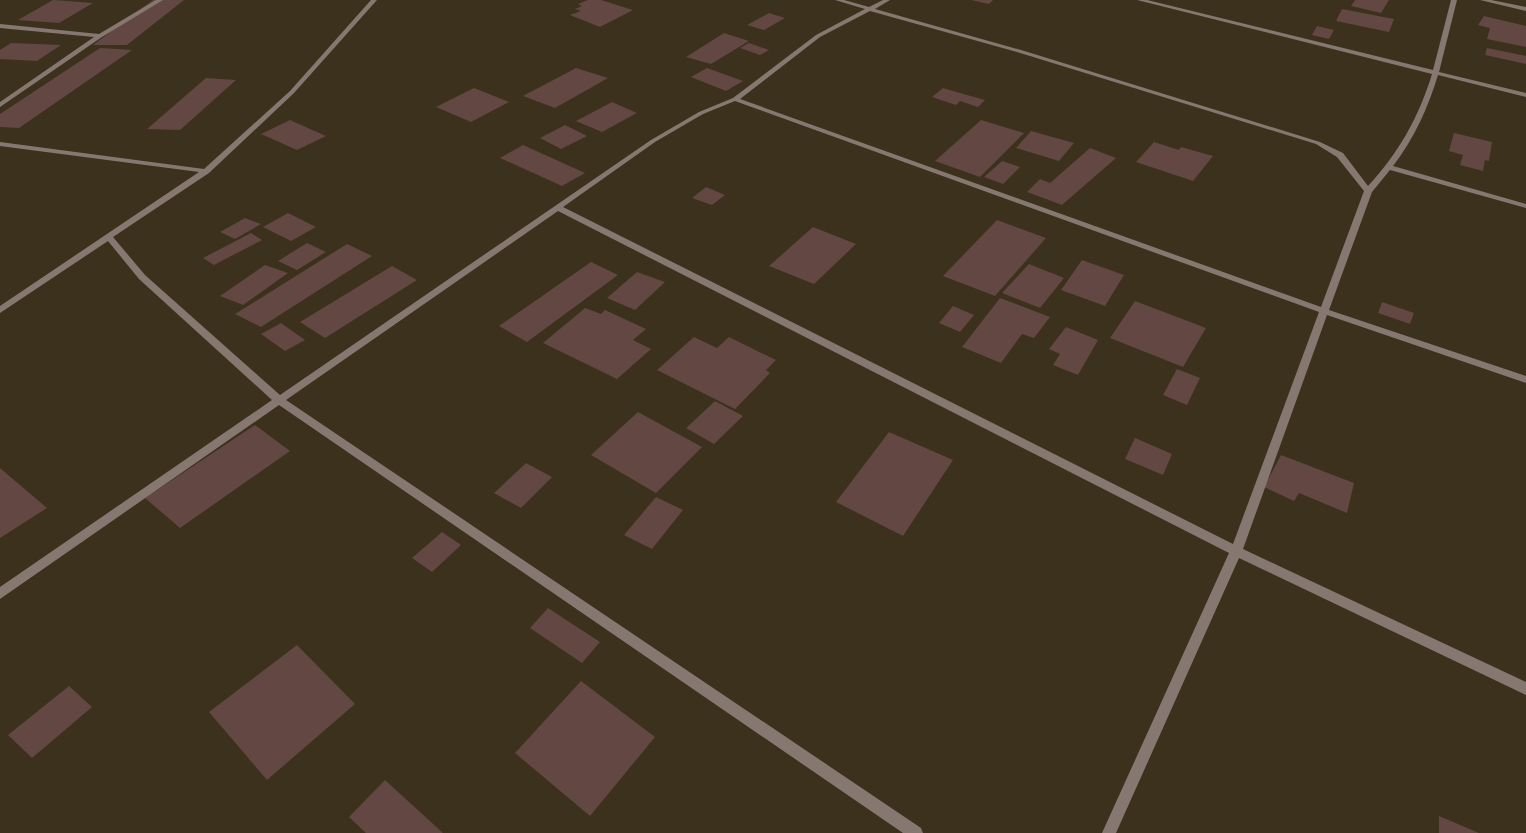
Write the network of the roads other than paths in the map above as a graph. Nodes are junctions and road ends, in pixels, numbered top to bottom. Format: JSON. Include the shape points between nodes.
{"nodes":[{"id":1,"x":160,"y":0,"type":"edge"},
{"id":2,"x":374,"y":0,"type":"edge"},
{"id":3,"x":838,"y":0,"type":"edge"},
{"id":4,"x":887,"y":0,"type":"edge"},
{"id":5,"x":1140,"y":0,"type":"edge"},
{"id":6,"x":1454,"y":0,"type":"edge"},
{"id":7,"x":1484,"y":0,"type":"edge"},
{"id":8,"x":868,"y":9,"type":"junction"},
{"id":9,"x":1526,"y":9,"type":"edge"},
{"id":10,"x":0,"y":26,"type":"edge"},
{"id":11,"x":100,"y":36,"type":"junction"},
{"id":12,"x":1437,"y":73,"type":"junction"},
{"id":13,"x":1526,"y":95,"type":"edge"},
{"id":14,"x":735,"y":99,"type":"junction"},
{"id":15,"x":0,"y":105,"type":"edge"},
{"id":16,"x":0,"y":144,"type":"edge"},
{"id":17,"x":1388,"y":167,"type":"junction"},
{"id":18,"x":206,"y":171,"type":"junction"},
{"id":19,"x":1368,"y":191,"type":"junction"},
{"id":20,"x":1526,"y":206,"type":"edge"},
{"id":21,"x":557,"y":208,"type":"junction"},
{"id":22,"x":109,"y":237,"type":"junction"},
{"id":23,"x":0,"y":310,"type":"edge"},
{"id":24,"x":1324,"y":311,"type":"junction"},
{"id":25,"x":1526,"y":380,"type":"edge"},
{"id":26,"x":280,"y":401,"type":"junction"},
{"id":27,"x":1236,"y":551,"type":"junction"},
{"id":28,"x":0,"y":594,"type":"edge"},
{"id":29,"x":1526,"y":689,"type":"edge"},
{"id":30,"x":916,"y":833,"type":"edge"},
{"id":31,"x":1109,"y":833,"type":"edge"}],
"edges":[{"from":1,"to":11,"type":"street"},
{"from":2,"to":18,"type":"street","via":[[292,92]]},
{"from":3,"to":8,"type":"street"},
{"from":4,"to":8,"type":"street"},
{"from":5,"to":12,"type":"street"},
{"from":6,"to":12,"type":"street"},
{"from":7,"to":9,"type":"street"},
{"from":8,"to":14,"type":"street","via":[[818,36]]},
{"from":8,"to":19,"type":"street","via":[[1019,51],[1318,143],[1340,155]]},
{"from":10,"to":11,"type":"street"},
{"from":11,"to":15,"type":"street"},
{"from":12,"to":13,"type":"street"},
{"from":12,"to":17,"type":"street","via":[[1408,140]]},
{"from":14,"to":21,"type":"street","via":[[701,112]]},
{"from":14,"to":24,"type":"street"},
{"from":16,"to":18,"type":"street"},
{"from":17,"to":19,"type":"street"},
{"from":17,"to":20,"type":"street"},
{"from":18,"to":22,"type":"street"},
{"from":19,"to":24,"type":"street"},
{"from":21,"to":26,"type":"street"},
{"from":21,"to":27,"type":"street"},
{"from":22,"to":23,"type":"street"},
{"from":22,"to":26,"type":"street","via":[[142,277]]},
{"from":24,"to":25,"type":"street"},
{"from":24,"to":27,"type":"street"},
{"from":26,"to":28,"type":"street"},
{"from":26,"to":30,"type":"street"},
{"from":27,"to":29,"type":"street"},
{"from":27,"to":31,"type":"street"}]}
